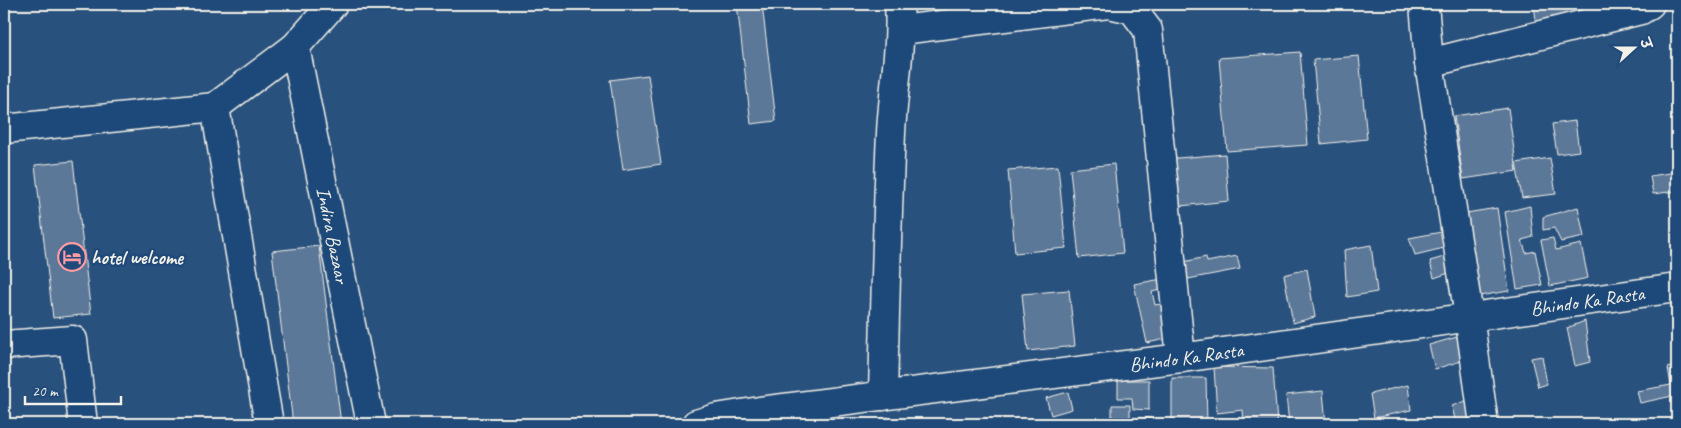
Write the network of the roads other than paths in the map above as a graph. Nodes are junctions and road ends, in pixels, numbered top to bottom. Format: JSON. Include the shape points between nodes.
{"nodes":[{"id":1,"x":333,"y":4,"type":"edge"},
{"id":2,"x":1108,"y":4,"type":"edge"},
{"id":3,"x":1424,"y":4,"type":"edge"},
{"id":4,"x":1650,"y":4,"type":"edge"},
{"id":5,"x":900,"y":17,"type":"edge"},
{"id":6,"x":295,"y":47,"type":"junction"},
{"id":7,"x":1429,"y":63,"type":"junction"},
{"id":8,"x":215,"y":107,"type":"junction"},
{"id":9,"x":4,"y":129,"type":"edge"},
{"id":10,"x":1677,"y":288,"type":"edge"},
{"id":11,"x":1470,"y":316,"type":"junction"},
{"id":12,"x":4,"y":345,"type":"edge"},
{"id":13,"x":1181,"y":358,"type":"junction"},
{"id":14,"x":883,"y":396,"type":"junction"},
{"id":15,"x":709,"y":422,"type":"edge"},
{"id":16,"x":83,"y":424,"type":"edge"},
{"id":17,"x":269,"y":424,"type":"edge"},
{"id":18,"x":370,"y":424,"type":"edge"},
{"id":19,"x":1484,"y":424,"type":"edge"}],
"edges":[{"from":1,"to":6,"type":"street"},
{"from":2,"to":5,"type":"street"},
{"from":2,"to":13,"type":"street","via":[[1132,9],[1148,30]]},
{"from":3,"to":7,"type":"street"},
{"from":4,"to":7,"type":"street","via":[[1642,10]]},
{"from":5,"to":14,"type":"street","via":[[892,112]]},
{"from":6,"to":8,"type":"street"},
{"from":6,"to":18,"type":"street","name":"Indira Bazaar"},
{"from":7,"to":11,"type":"street"},
{"from":8,"to":9,"type":"street"},
{"from":8,"to":17,"type":"street"},
{"from":10,"to":11,"type":"street","name":"Bhindo Ka Rasta"},
{"from":11,"to":13,"type":"street","name":"Bhindo Ka Rasta"},
{"from":11,"to":19,"type":"street"},
{"from":12,"to":16,"type":"street","via":[[73,340]]},
{"from":13,"to":14,"type":"street","name":"Bhindo Ka Rasta"},
{"from":14,"to":15,"type":"street","name":"Bhindo Ka Rasta"}]}
